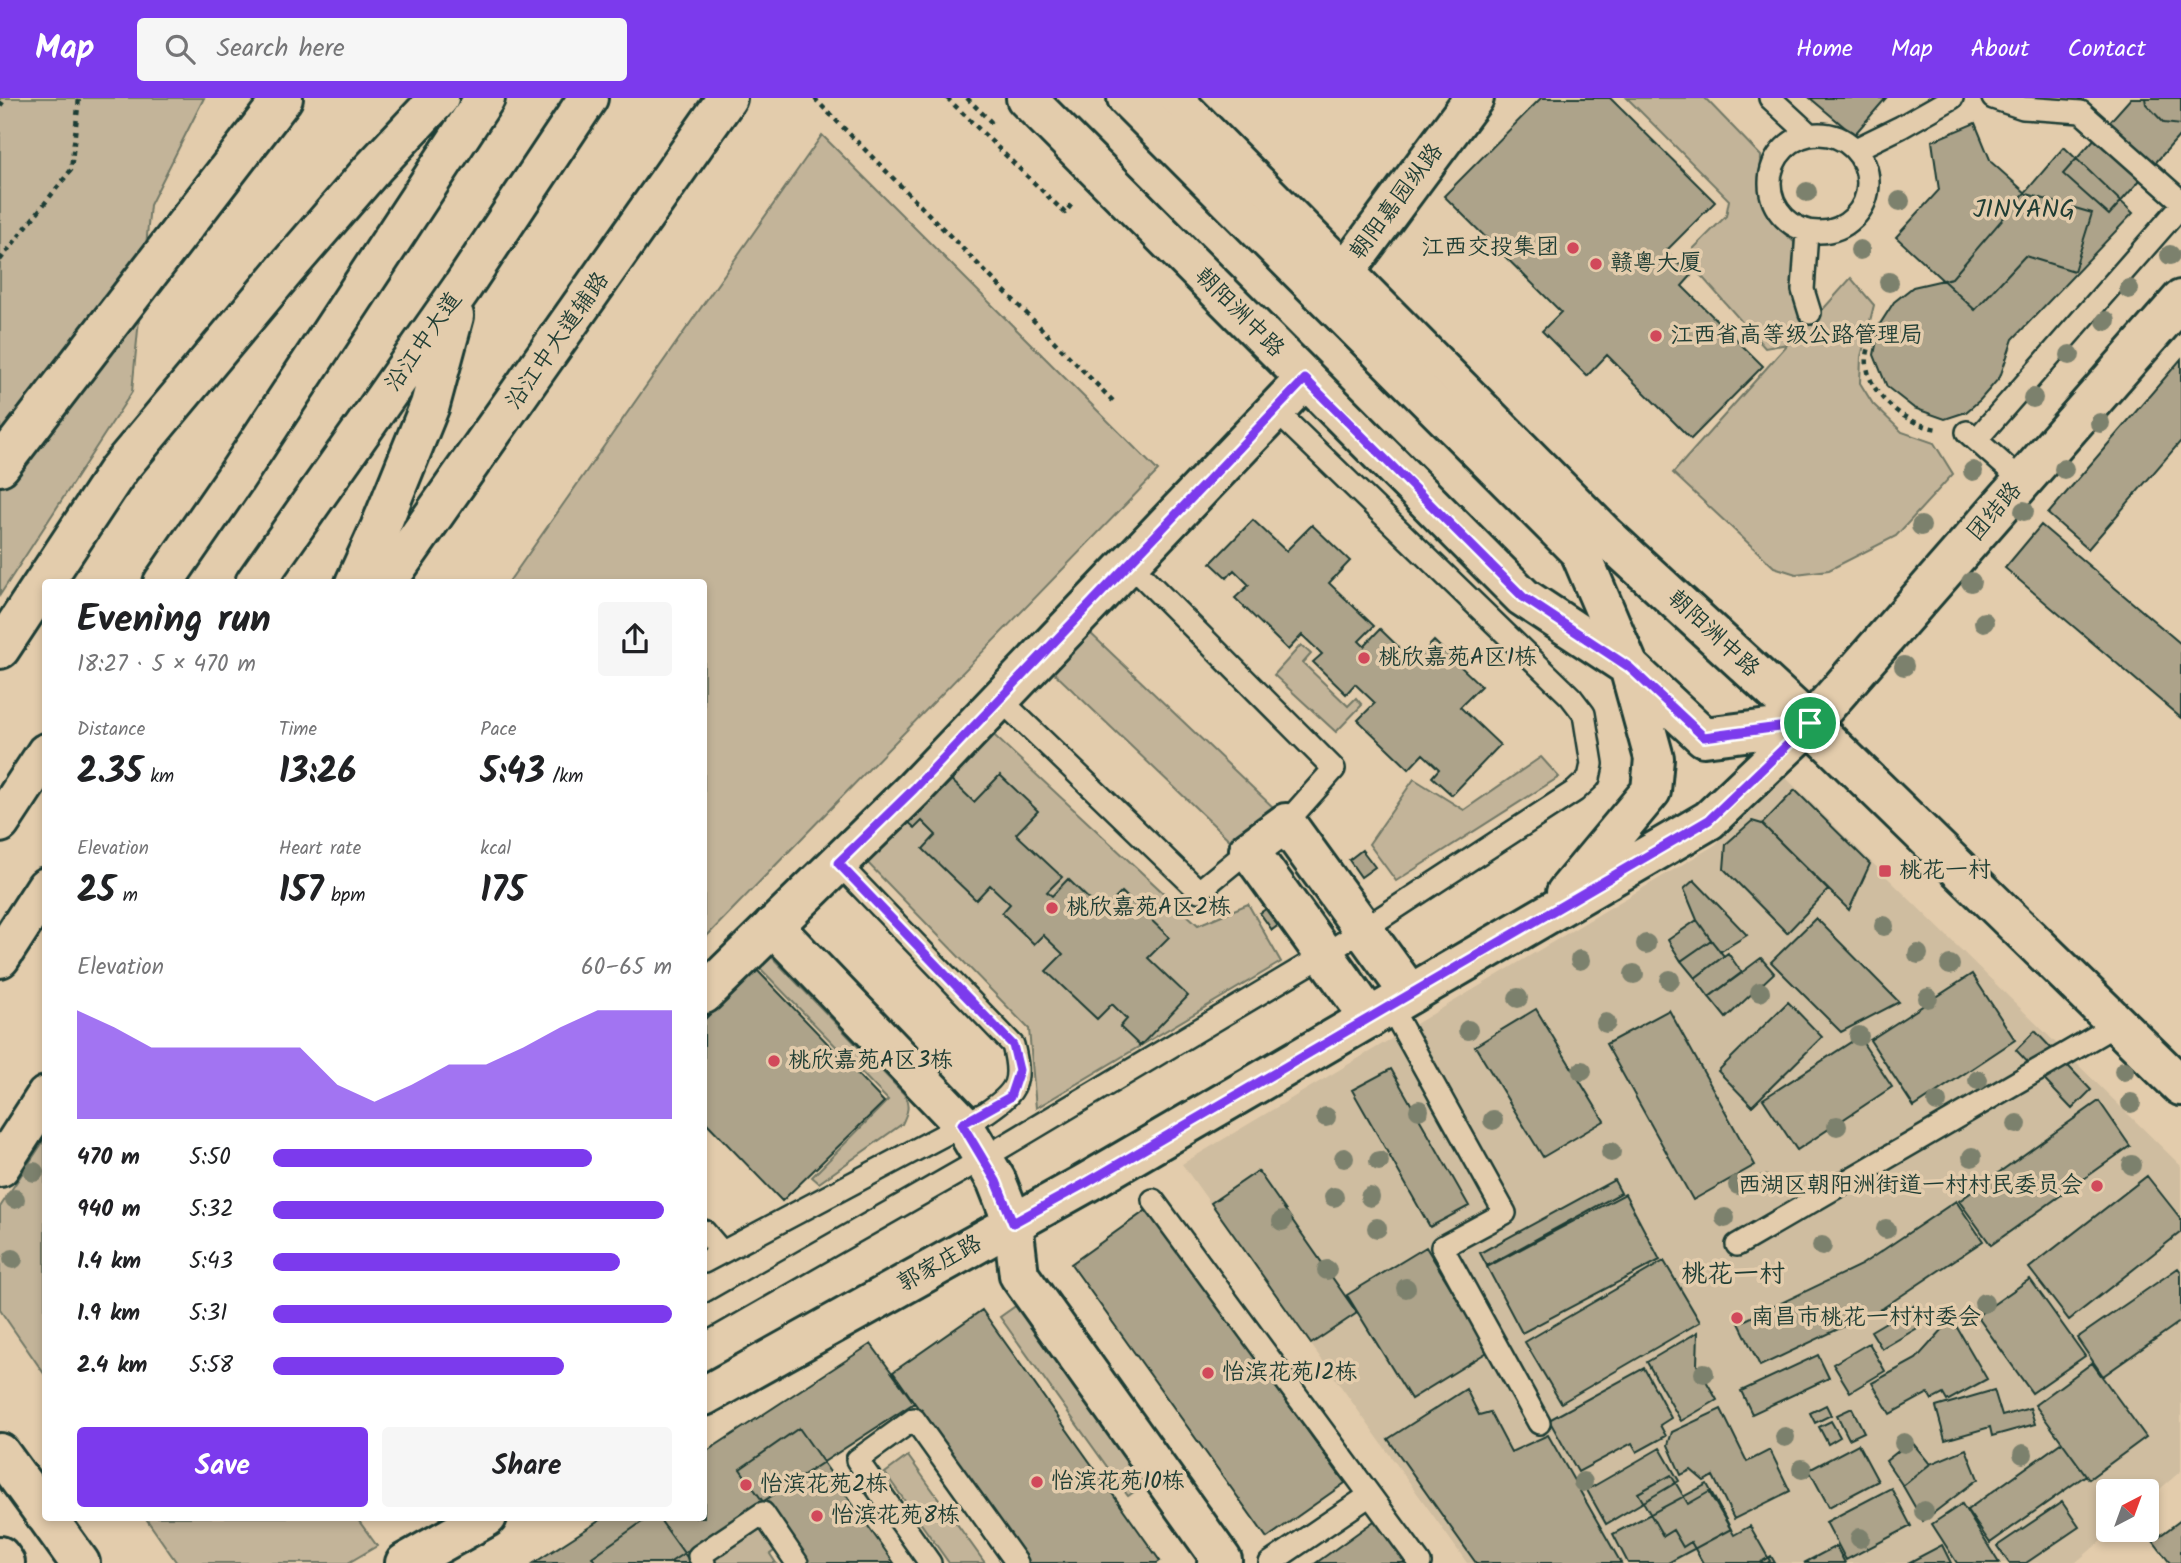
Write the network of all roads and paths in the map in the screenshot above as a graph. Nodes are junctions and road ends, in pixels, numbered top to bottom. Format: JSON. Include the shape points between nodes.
{"nodes":[{"id":1,"x":6,"y":98,"type":"edge"},
{"id":2,"x":79,"y":98,"type":"edge"},
{"id":3,"x":283,"y":98,"type":"edge"},
{"id":4,"x":439,"y":98,"type":"edge"},
{"id":5,"x":485,"y":98,"type":"edge"},
{"id":6,"x":588,"y":98,"type":"edge"},
{"id":7,"x":727,"y":98,"type":"edge"},
{"id":8,"x":947,"y":98,"type":"edge"},
{"id":9,"x":967,"y":98,"type":"edge"},
{"id":10,"x":1127,"y":98,"type":"edge"},
{"id":11,"x":1172,"y":98,"type":"edge"},
{"id":12,"x":1474,"y":98,"type":"edge"},
{"id":13,"x":1770,"y":98,"type":"edge"},
{"id":14,"x":1952,"y":98,"type":"edge"},
{"id":15,"x":1993,"y":98,"type":"edge"},
{"id":16,"x":817,"y":99,"type":"edge"},
{"id":17,"x":1034,"y":104,"type":"edge"},
{"id":18,"x":0,"y":106,"type":"edge"},
{"id":19,"x":996,"y":127,"type":"dead end"},
{"id":20,"x":1809,"y":134,"type":"junction"},
{"id":21,"x":1856,"y":149,"type":"junction"},
{"id":22,"x":1065,"y":193,"type":"dead end"},
{"id":23,"x":2181,"y":203,"type":"edge"},
{"id":24,"x":1807,"y":232,"type":"junction"},
{"id":25,"x":0,"y":260,"type":"edge"},
{"id":26,"x":1345,"y":272,"type":"junction"},
{"id":27,"x":461,"y":289,"type":"junction"},
{"id":28,"x":2181,"y":300,"type":"edge"},
{"id":29,"x":1810,"y":313,"type":"dead end"},
{"id":30,"x":1878,"y":332,"type":"dead end"},
{"id":31,"x":1305,"y":379,"type":"junction"},
{"id":32,"x":1113,"y":401,"type":"dead end"},
{"id":33,"x":1275,"y":410,"type":"junction"},
{"id":34,"x":1970,"y":435,"type":"junction"},
{"id":35,"x":0,"y":466,"type":"edge"},
{"id":36,"x":2022,"y":481,"type":"junction"},
{"id":37,"x":1129,"y":563,"type":"junction"},
{"id":38,"x":46,"y":579,"type":"edge"},
{"id":39,"x":166,"y":579,"type":"edge"},
{"id":40,"x":258,"y":579,"type":"edge"},
{"id":41,"x":357,"y":579,"type":"edge"},
{"id":42,"x":389,"y":579,"type":"edge"},
{"id":43,"x":42,"y":585,"type":"edge"},
{"id":44,"x":0,"y":649,"type":"edge"},
{"id":45,"x":1629,"y":667,"type":"junction"},
{"id":46,"x":1000,"y":699,"type":"junction"},
{"id":47,"x":1810,"y":723,"type":"junction"},
{"id":48,"x":42,"y":759,"type":"edge"},
{"id":49,"x":0,"y":823,"type":"edge"},
{"id":50,"x":1286,"y":824,"type":"junction"},
{"id":51,"x":1249,"y":850,"type":"junction"},
{"id":52,"x":838,"y":863,"type":"junction"},
{"id":53,"x":42,"y":893,"type":"edge"},
{"id":54,"x":1549,"y":914,"type":"junction"},
{"id":55,"x":773,"y":926,"type":"junction"},
{"id":56,"x":1363,"y":930,"type":"junction"},
{"id":57,"x":1324,"y":955,"type":"junction"},
{"id":58,"x":0,"y":958,"type":"edge"},
{"id":59,"x":707,"y":991,"type":"edge"},
{"id":60,"x":1390,"y":1006,"type":"junction"},
{"id":61,"x":2118,"y":1024,"type":"junction"},
{"id":62,"x":2181,"y":1086,"type":"edge"},
{"id":63,"x":42,"y":1102,"type":"edge"},
{"id":64,"x":962,"y":1124,"type":"junction"},
{"id":65,"x":984,"y":1158,"type":"junction"},
{"id":66,"x":0,"y":1167,"type":"edge"},
{"id":67,"x":1153,"y":1200,"type":"dead end"},
{"id":68,"x":1013,"y":1223,"type":"junction"},
{"id":69,"x":707,"y":1240,"type":"edge"},
{"id":70,"x":1737,"y":1245,"type":"dead end"},
{"id":71,"x":713,"y":1257,"type":"edge"},
{"id":72,"x":707,"y":1316,"type":"edge"},
{"id":73,"x":707,"y":1392,"type":"edge"},
{"id":74,"x":1539,"y":1423,"type":"dead end"},
{"id":75,"x":0,"y":1453,"type":"edge"},
{"id":76,"x":1370,"y":1495,"type":"junction"},
{"id":77,"x":42,"y":1511,"type":"edge"},
{"id":78,"x":49,"y":1521,"type":"edge"},
{"id":79,"x":480,"y":1521,"type":"edge"},
{"id":80,"x":0,"y":1556,"type":"edge"},
{"id":81,"x":1224,"y":1562,"type":"edge"},
{"id":82,"x":5,"y":1563,"type":"edge"},
{"id":83,"x":80,"y":1563,"type":"edge"},
{"id":84,"x":405,"y":1563,"type":"edge"},
{"id":85,"x":704,"y":1563,"type":"edge"},
{"id":86,"x":797,"y":1563,"type":"edge"},
{"id":87,"x":930,"y":1563,"type":"edge"},
{"id":88,"x":1017,"y":1563,"type":"edge"},
{"id":89,"x":1270,"y":1563,"type":"edge"},
{"id":90,"x":1420,"y":1563,"type":"edge"}],
"edges":[{"from":1,"to":18,"type":"path"},
{"from":2,"to":25,"type":"path","via":[[71,170]]},
{"from":3,"to":35,"type":"main road"},
{"from":4,"to":38,"type":"main road","via":[[285,270],[119,469]]},
{"from":5,"to":39,"type":"main road"},
{"from":6,"to":27,"type":"main road","name":"沿江中大道"},
{"from":7,"to":42,"type":"main road","name":"沿江中大道辅路"},
{"from":8,"to":22,"type":"path","via":[[1065,213],[1075,202]]},
{"from":9,"to":19,"type":"path"},
{"from":10,"to":45,"type":"main road","via":[[1580,552]]},
{"from":11,"to":26,"type":"main road","name":"朝阳洲中路"},
{"from":12,"to":26,"type":"main road","name":"朝阳嘉园纵路"},
{"from":13,"to":20,"type":"lane"},
{"from":14,"to":21,"type":"lane"},
{"from":15,"to":23,"type":"lane","via":[[2023,108],[2081,113]]},
{"from":16,"to":32,"type":"path"},
{"from":17,"to":31,"type":"main road","name":"朝阳洲中路"},
{"from":20,"to":21,"type":"lane","via":[[1842,139]]},
{"from":20,"to":24,"type":"lane","via":[[1780,152],[1769,184],[1781,215]]},
{"from":21,"to":24,"type":"lane","via":[[1869,179],[1862,210],[1838,230]]},
{"from":23,"to":34,"type":"lane"},
{"from":24,"to":29,"type":"lane","via":[[1804,290]]},
{"from":26,"to":47,"type":"main road","name":"朝阳洲中路","via":[[1606,536]]},
{"from":27,"to":40,"type":"main road","name":"沿江中大道"},
{"from":27,"to":41,"type":"main road","via":[[430,405]]},
{"from":28,"to":36,"type":"main road","name":"团结路"},
{"from":30,"to":34,"type":"path","via":[[1870,343],[1867,369],[1871,382],[1891,407],[1919,426]]},
{"from":31,"to":33,"type":"main road"},
{"from":31,"to":45,"type":"main road","name":"朝阳洲中路","via":[[1523,597]]},
{"from":33,"to":37,"type":"main road"},
{"from":33,"to":56,"type":"lane","via":[[1571,697],[1584,714],[1590,746],[1589,778],[1575,791]]},
{"from":34,"to":36,"type":"lane"},
{"from":36,"to":47,"type":"main road","name":"团结路"},
{"from":37,"to":46,"type":"main road"},
{"from":37,"to":50,"type":"lane","via":[[1334,769]]},
{"from":43,"to":44,"type":"main road"},
{"from":45,"to":47,"type":"main road","name":"朝阳洲中路","via":[[1704,737]]},
{"from":45,"to":54,"type":"main road","via":[[1654,758],[1651,790]]},
{"from":46,"to":51,"type":"lane","via":[[1199,891]]},
{"from":46,"to":52,"type":"main road"},
{"from":47,"to":54,"type":"main road","name":"郭家庄路","via":[[1709,820]]},
{"from":47,"to":61,"type":"main road","name":"朝阳洲中路"},
{"from":48,"to":49,"type":"main road"},
{"from":50,"to":51,"type":"main road"},
{"from":50,"to":56,"type":"main road"},
{"from":51,"to":57,"type":"main road"},
{"from":52,"to":55,"type":"main road"},
{"from":52,"to":64,"type":"lane","via":[[1013,1045],[1019,1070],[1010,1097]]},
{"from":53,"to":58,"type":"main road"},
{"from":54,"to":60,"type":"main road","name":"郭家庄路"},
{"from":55,"to":59,"type":"main road"},
{"from":55,"to":64,"type":"main road"},
{"from":56,"to":57,"type":"lane"},
{"from":56,"to":60,"type":"main road"},
{"from":57,"to":60,"type":"main road"},
{"from":57,"to":65,"type":"lane"},
{"from":60,"to":68,"type":"main road","name":"郭家庄路"},
{"from":60,"to":74,"type":"lane","via":[[1505,1213],[1442,1247]]},
{"from":61,"to":62,"type":"main road","name":"朝阳洲中路"},
{"from":61,"to":70,"type":"lane"},
{"from":63,"to":66,"type":"main road"},
{"from":64,"to":65,"type":"main road"},
{"from":64,"to":71,"type":"lane"},
{"from":65,"to":68,"type":"main road"},
{"from":65,"to":72,"type":"lane"},
{"from":67,"to":76,"type":"lane"},
{"from":68,"to":73,"type":"main road","name":"郭家庄路"},
{"from":68,"to":81,"type":"main road","via":[[1018,1275]]},
{"from":69,"to":71,"type":"lane"},
{"from":75,"to":77,"type":"main road"},
{"from":76,"to":89,"type":"lane"},
{"from":76,"to":90,"type":"lane"},
{"from":78,"to":83,"type":"main road"},
{"from":79,"to":84,"type":"main road"},
{"from":80,"to":82,"type":"main road"},
{"from":85,"to":86,"type":"lane","via":[[699,1556],[762,1513]]},
{"from":87,"to":88,"type":"lane","via":[[856,1460],[914,1419]]}]}
